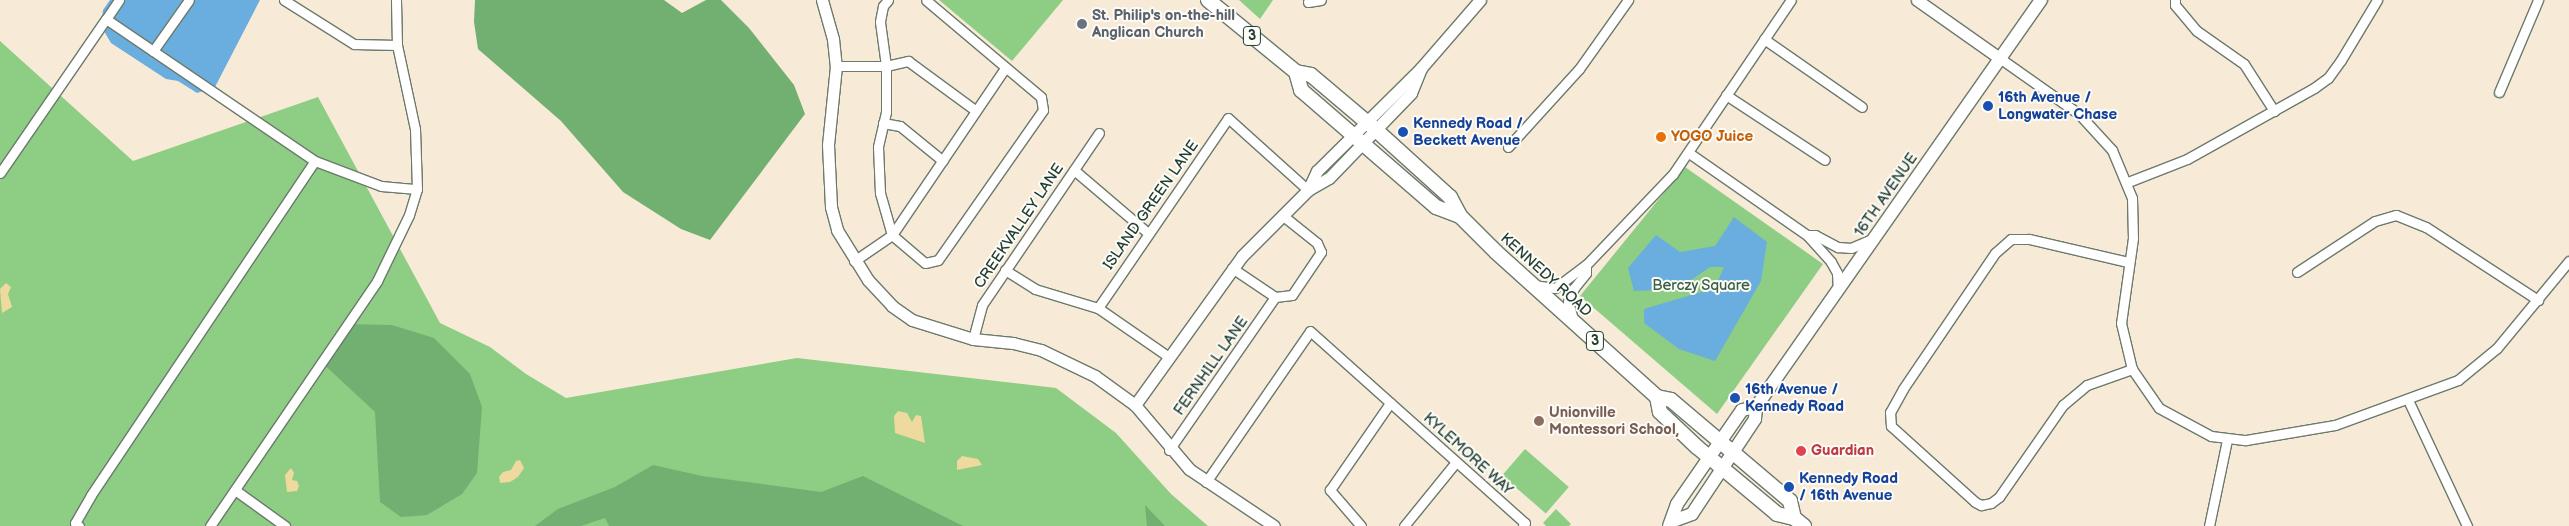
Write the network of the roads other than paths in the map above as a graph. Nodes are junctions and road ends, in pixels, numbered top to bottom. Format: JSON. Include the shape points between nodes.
{"nodes":[{"id":1,"x":120,"y":0,"type":"edge"},
{"id":2,"x":189,"y":0,"type":"edge"},
{"id":3,"x":284,"y":0,"type":"edge"},
{"id":4,"x":396,"y":0,"type":"edge"},
{"id":5,"x":822,"y":0,"type":"edge"},
{"id":6,"x":888,"y":0,"type":"edge"},
{"id":7,"x":926,"y":0,"type":"edge"},
{"id":8,"x":1208,"y":0,"type":"edge"},
{"id":9,"x":1320,"y":0,"type":"edge"},
{"id":10,"x":1480,"y":0,"type":"edge"},
{"id":11,"x":1628,"y":0,"type":"edge"},
{"id":12,"x":1791,"y":0,"type":"edge"},
{"id":13,"x":1916,"y":0,"type":"edge"},
{"id":14,"x":2041,"y":0,"type":"edge"},
{"id":15,"x":2175,"y":0,"type":"edge"},
{"id":16,"x":2378,"y":0,"type":"edge"},
{"id":17,"x":2538,"y":0,"type":"edge"},
{"id":18,"x":1308,"y":2,"type":"dead end"},
{"id":19,"x":106,"y":19,"type":"junction"},
{"id":20,"x":1764,"y":39,"type":"junction"},
{"id":21,"x":397,"y":44,"type":"junction"},
{"id":22,"x":154,"y":51,"type":"junction"},
{"id":23,"x":2001,"y":59,"type":"junction"},
{"id":24,"x":836,"y":66,"type":"junction"},
{"id":25,"x":886,"y":66,"type":"junction"},
{"id":26,"x":1006,"y":68,"type":"junction"},
{"id":27,"x":1296,"y":72,"type":"junction"},
{"id":28,"x":2499,"y":92,"type":"dead end"},
{"id":29,"x":1726,"y":95,"type":"junction"},
{"id":30,"x":1862,"y":107,"type":"dead end"},
{"id":31,"x":976,"y":111,"type":"junction"},
{"id":32,"x":2274,"y":111,"type":"junction"},
{"id":33,"x":883,"y":123,"type":"junction"},
{"id":34,"x":1371,"y":125,"type":"junction"},
{"id":35,"x":1099,"y":133,"type":"dead end"},
{"id":36,"x":1357,"y":139,"type":"junction"},
{"id":37,"x":1508,"y":147,"type":"dead end"},
{"id":38,"x":1689,"y":153,"type":"junction"},
{"id":39,"x":1825,"y":160,"type":"dead end"},
{"id":40,"x":314,"y":161,"type":"junction"},
{"id":41,"x":942,"y":161,"type":"junction"},
{"id":42,"x":1074,"y":170,"type":"junction"},
{"id":43,"x":0,"y":173,"type":"edge"},
{"id":44,"x":2128,"y":182,"type":"junction"},
{"id":45,"x":417,"y":189,"type":"junction"},
{"id":46,"x":1308,"y":190,"type":"junction"},
{"id":47,"x":1282,"y":215,"type":"junction"},
{"id":48,"x":1460,"y":216,"type":"junction"},
{"id":49,"x":1148,"y":233,"type":"junction"},
{"id":50,"x":892,"y":235,"type":"junction"},
{"id":51,"x":1807,"y":235,"type":"junction"},
{"id":52,"x":1877,"y":236,"type":"junction"},
{"id":53,"x":854,"y":261,"type":"junction"},
{"id":54,"x":2569,"y":261,"type":"edge"},
{"id":55,"x":2128,"y":262,"type":"junction"},
{"id":56,"x":1586,"y":265,"type":"junction"},
{"id":57,"x":1232,"y":268,"type":"junction"},
{"id":58,"x":1005,"y":270,"type":"junction"},
{"id":59,"x":2297,"y":272,"type":"dead end"},
{"id":60,"x":1533,"y":285,"type":"junction"},
{"id":61,"x":1838,"y":290,"type":"junction"},
{"id":62,"x":1275,"y":297,"type":"junction"},
{"id":63,"x":2538,"y":300,"type":"junction"},
{"id":64,"x":1098,"y":308,"type":"junction"},
{"id":65,"x":1574,"y":322,"type":"junction"},
{"id":66,"x":973,"y":339,"type":"junction"},
{"id":67,"x":1169,"y":357,"type":"junction"},
{"id":68,"x":2132,"y":369,"type":"junction"},
{"id":69,"x":1657,"y":397,"type":"junction"},
{"id":70,"x":2408,"y":400,"type":"junction"},
{"id":71,"x":1390,"y":403,"type":"junction"},
{"id":72,"x":1136,"y":405,"type":"junction"},
{"id":73,"x":1756,"y":407,"type":"junction"},
{"id":74,"x":2227,"y":440,"type":"junction"},
{"id":75,"x":1720,"y":441,"type":"junction"},
{"id":76,"x":1169,"y":450,"type":"junction"},
{"id":77,"x":1733,"y":451,"type":"junction"},
{"id":78,"x":1709,"y":457,"type":"junction"},
{"id":79,"x":1456,"y":462,"type":"junction"},
{"id":80,"x":1721,"y":468,"type":"junction"},
{"id":81,"x":1206,"y":482,"type":"junction"},
{"id":82,"x":235,"y":490,"type":"junction"},
{"id":83,"x":1799,"y":522,"type":"edge"},
{"id":84,"x":1671,"y":524,"type":"edge"},
{"id":85,"x":2466,"y":524,"type":"edge"},
{"id":86,"x":79,"y":526,"type":"edge"},
{"id":87,"x":210,"y":526,"type":"edge"},
{"id":88,"x":285,"y":526,"type":"edge"},
{"id":89,"x":1274,"y":526,"type":"edge"},
{"id":90,"x":1361,"y":526,"type":"edge"},
{"id":91,"x":1404,"y":526,"type":"edge"},
{"id":92,"x":1523,"y":526,"type":"edge"},
{"id":93,"x":2209,"y":526,"type":"edge"},
{"id":94,"x":2456,"y":526,"type":"edge"}],
"edges":[{"from":1,"to":19,"type":"street"},
{"from":2,"to":22,"type":"street"},
{"from":3,"to":21,"type":"street","via":[[354,44]]},
{"from":4,"to":21,"type":"street"},
{"from":5,"to":24,"type":"street","via":[[833,39]]},
{"from":6,"to":25,"type":"street","via":[[883,6],[880,22]]},
{"from":7,"to":26,"type":"street"},
{"from":8,"to":27,"type":"main road","name":"KENNEDY ROAD","number":"3"},
{"from":9,"to":18,"type":"street"},
{"from":10,"to":34,"type":"street","via":[[1421,68],[1410,93]]},
{"from":11,"to":37,"type":"street","via":[[1574,76]]},
{"from":12,"to":20,"type":"street"},
{"from":13,"to":23,"type":"street"},
{"from":14,"to":23,"type":"main road","name":"16TH AVENUE"},
{"from":15,"to":32,"type":"street","via":[[2175,5],[2197,31],[2244,64]]},
{"from":16,"to":32,"type":"street","via":[[2328,78]]},
{"from":17,"to":28,"type":"street"},
{"from":19,"to":22,"type":"street"},
{"from":19,"to":43,"type":"street"},
{"from":20,"to":29,"type":"street"},
{"from":20,"to":30,"type":"street"},
{"from":21,"to":45,"type":"street","via":[[415,129]]},
{"from":22,"to":40,"type":"street"},
{"from":23,"to":44,"type":"street","via":[[2061,100],[2097,130],[2112,150]]},
{"from":23,"to":52,"type":"main road","name":"16TH AVENUE"},
{"from":24,"to":25,"type":"street"},
{"from":24,"to":53,"type":"street","via":[[828,145],[831,207],[837,230]]},
{"from":25,"to":31,"type":"street","via":[[908,61]]},
{"from":25,"to":33,"type":"street"},
{"from":26,"to":31,"type":"street"},
{"from":26,"to":50,"type":"street","via":[[1041,97],[1043,110],[938,260],[924,262]]},
{"from":27,"to":34,"type":"main road","name":"KENNEDY ROAD","number":"3","via":[[1311,75]]},
{"from":27,"to":36,"type":"main road","name":"KENNEDY ROAD","number":"3","via":[[1301,90]]},
{"from":29,"to":38,"type":"street"},
{"from":29,"to":39,"type":"street"},
{"from":31,"to":41,"type":"street"},
{"from":32,"to":44,"type":"street","via":[[2187,159]]},
{"from":33,"to":41,"type":"street","via":[[900,126]]},
{"from":33,"to":50,"type":"street","via":[[878,147],[880,193]]},
{"from":34,"to":36,"type":"street"},
{"from":34,"to":48,"type":"main road","name":"KENNEDY ROAD","number":"3","via":[[1450,197]]},
{"from":35,"to":42,"type":"street","name":"CREEKVALLEY LANE"},
{"from":36,"to":46,"type":"street","via":[[1317,171]]},
{"from":36,"to":48,"type":"main road","name":"KENNEDY ROAD","number":"3","via":[[1436,207]]},
{"from":38,"to":51,"type":"street"},
{"from":38,"to":56,"type":"street"},
{"from":40,"to":45,"type":"street","via":[[381,186]]},
{"from":40,"to":86,"type":"street","via":[[91,495],[75,523]]},
{"from":41,"to":50,"type":"street"},
{"from":42,"to":49,"type":"street"},
{"from":42,"to":58,"type":"street","name":"CREEKVALLEY LANE"},
{"from":44,"to":55,"type":"street","via":[[2133,231]]},
{"from":45,"to":82,"type":"street","via":[[409,215],[377,281]]},
{"from":46,"to":47,"type":"street"},
{"from":46,"to":49,"type":"street","name":"ISLAND GREEN LANE","via":[[1228,118]]},
{"from":47,"to":57,"type":"street"},
{"from":47,"to":62,"type":"street","via":[[1317,243],[1321,252],[1292,294]]},
{"from":48,"to":60,"type":"main road","name":"KENNEDY ROAD","number":"3"},
{"from":49,"to":64,"type":"street","name":"ISLAND GREEN LANE"},
{"from":50,"to":53,"type":"street"},
{"from":51,"to":52,"type":"street","via":[[1815,235],[1838,247],[1851,248]]},
{"from":51,"to":61,"type":"street","via":[[1831,262],[1837,273]]},
{"from":52,"to":61,"type":"main road","name":"16TH AVENUE"},
{"from":53,"to":66,"type":"street","via":[[892,306],[912,320]]},
{"from":54,"to":63,"type":"street"},
{"from":55,"to":68,"type":"street","via":[[2121,324]]},
{"from":55,"to":68,"type":"street","via":[[2029,239],[2011,239],[1995,253],[1903,389],[1890,412],[1891,426],[1974,502],[1987,504],[2000,497],[2063,405],[2087,385]]},
{"from":56,"to":60,"type":"street","via":[[1555,288]]},
{"from":56,"to":65,"type":"street","via":[[1586,273],[1568,302]]},
{"from":57,"to":62,"type":"street"},
{"from":57,"to":67,"type":"street"},
{"from":58,"to":64,"type":"street","via":[[1036,289]]},
{"from":58,"to":66,"type":"street","name":"CREEKVALLEY LANE","via":[[982,305]]},
{"from":59,"to":63,"type":"street","via":[[2376,221],[2396,215],[2426,227]]},
{"from":60,"to":65,"type":"main road","name":"KENNEDY ROAD","number":"3"},
{"from":61,"to":73,"type":"main road","name":"16TH AVENUE"},
{"from":62,"to":76,"type":"street","name":"FERNHILL LANE"},
{"from":63,"to":70,"type":"street","via":[[2475,369],[2458,380]]},
{"from":64,"to":67,"type":"street"},
{"from":65,"to":69,"type":"main road","name":"KENNEDY ROAD","number":"3"},
{"from":66,"to":72,"type":"street","via":[[1013,343],[1054,355],[1095,376]]},
{"from":67,"to":72,"type":"street"},
{"from":68,"to":74,"type":"street","via":[[2159,408],[2169,416]]},
{"from":69,"to":75,"type":"main road","name":"KENNEDY ROAD","number":"3","via":[[1671,400]]},
{"from":69,"to":78,"type":"main road","name":"KENNEDY ROAD","number":"3","via":[[1660,412]]},
{"from":70,"to":74,"type":"street","via":[[2335,426],[2271,437]]},
{"from":70,"to":85,"type":"street"},
{"from":71,"to":79,"type":"street","name":"KYLEMORE WAY"},
{"from":71,"to":81,"type":"street","name":"KYLEMORE WAY","via":[[1310,331]]},
{"from":71,"to":90,"type":"street","via":[[1330,490]]},
{"from":72,"to":76,"type":"street"},
{"from":73,"to":75,"type":"main road","name":"16TH AVENUE","via":[[1742,409]]},
{"from":73,"to":77,"type":"main road","name":"16TH AVENUE","via":[[1756,419]]},
{"from":74,"to":93,"type":"street"},
{"from":75,"to":77,"type":"main road","name":"KENNEDY ROAD","number":"3"},
{"from":75,"to":78,"type":"main road","name":"16TH AVENUE"},
{"from":76,"to":81,"type":"street"},
{"from":77,"to":80,"type":"main road","name":"16TH AVENUE"},
{"from":77,"to":83,"type":"main road","name":"KENNEDY ROAD","number":"3","via":[[1790,501]]},
{"from":78,"to":80,"type":"main road","name":"KENNEDY ROAD","number":"3"},
{"from":78,"to":84,"type":"main road","name":"16TH AVENUE","via":[[1677,504]]},
{"from":79,"to":91,"type":"street"},
{"from":79,"to":92,"type":"street","name":"KYLEMORE WAY","via":[[1525,523]]},
{"from":80,"to":83,"type":"main road","name":"KENNEDY ROAD","number":"3","via":[[1776,514]]},
{"from":80,"to":84,"type":"main road","name":"16TH AVENUE","via":[[1692,514]]},
{"from":81,"to":89,"type":"street"},
{"from":82,"to":87,"type":"street"},
{"from":82,"to":88,"type":"street"},
{"from":85,"to":94,"type":"street"}]}
